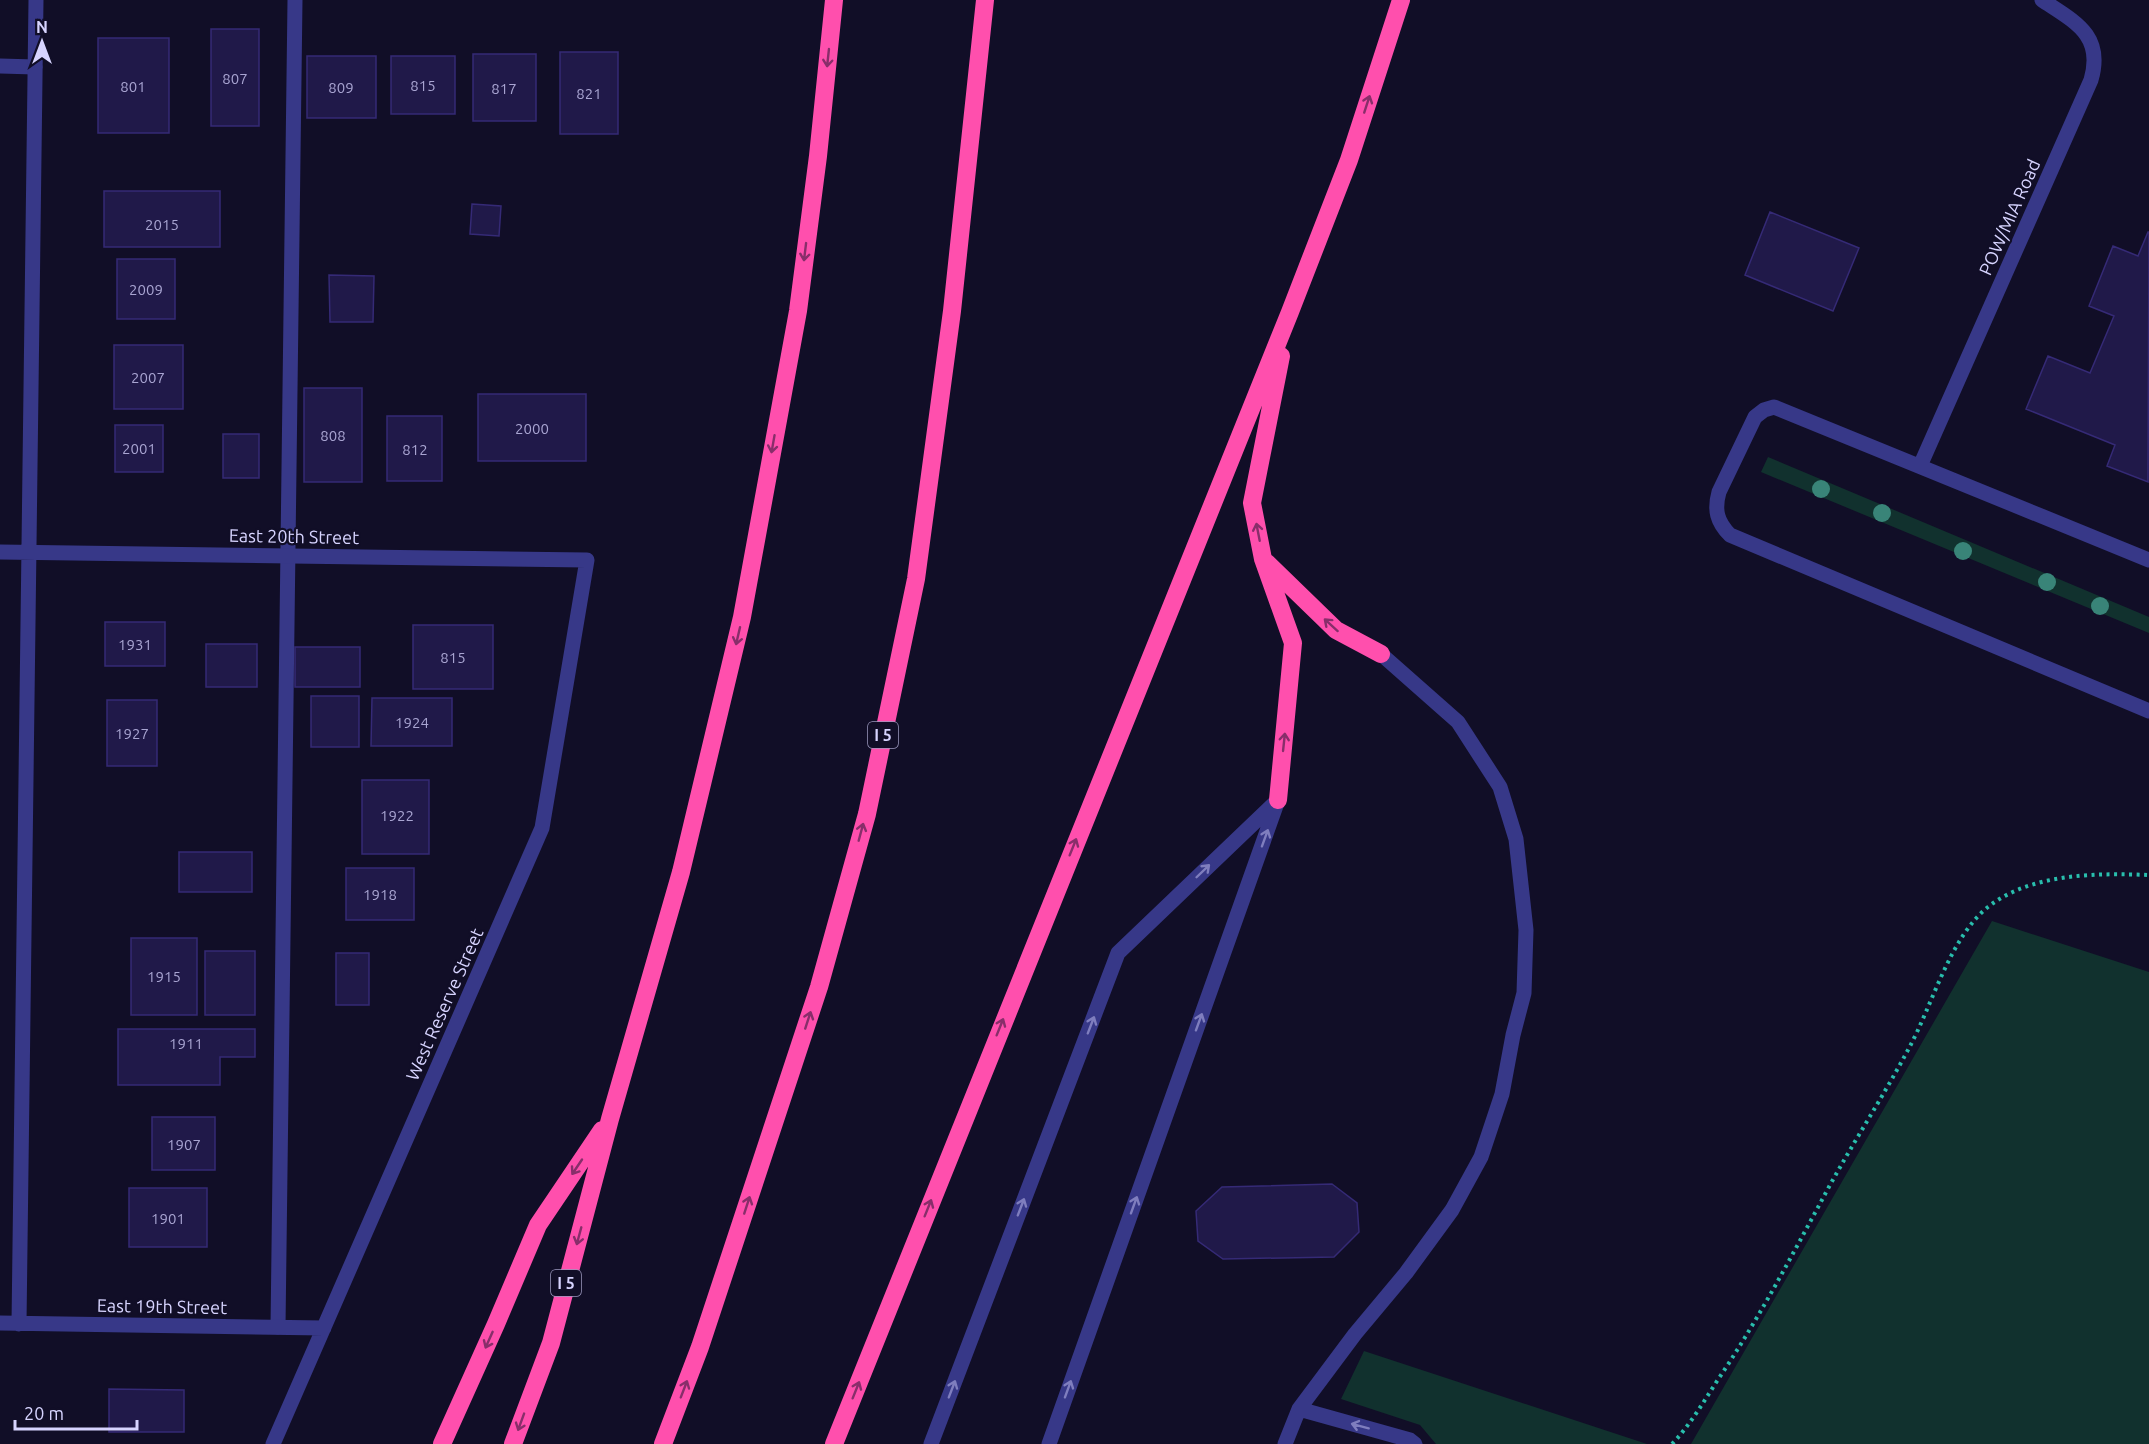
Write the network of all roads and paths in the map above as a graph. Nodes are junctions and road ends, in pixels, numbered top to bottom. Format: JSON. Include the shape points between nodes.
{"nodes":[{"id":1,"x":36,"y":0,"type":"edge"},
{"id":2,"x":295,"y":0,"type":"edge"},
{"id":3,"x":834,"y":0,"type":"edge"},
{"id":4,"x":985,"y":0,"type":"edge"},
{"id":5,"x":1401,"y":0,"type":"edge"},
{"id":6,"x":2042,"y":0,"type":"edge"},
{"id":7,"x":0,"y":66,"type":"edge"},
{"id":8,"x":35,"y":67,"type":"junction"},
{"id":9,"x":1290,"y":312,"type":"junction"},
{"id":10,"x":1920,"y":466,"type":"junction"},
{"id":11,"x":0,"y":552,"type":"edge"},
{"id":12,"x":28,"y":552,"type":"junction"},
{"id":13,"x":288,"y":556,"type":"junction"},
{"id":14,"x":1263,"y":559,"type":"junction"},
{"id":15,"x":587,"y":560,"type":"joint"},
{"id":16,"x":2149,"y":560,"type":"edge"},
{"id":17,"x":1382,"y":654,"type":"joint"},
{"id":18,"x":2149,"y":711,"type":"edge"},
{"id":19,"x":1278,"y":800,"type":"junction"},
{"id":20,"x":2149,"y":875,"type":"edge"},
{"id":21,"x":610,"y":1119,"type":"junction"},
{"id":22,"x":0,"y":1323,"type":"edge"},
{"id":23,"x":18,"y":1324,"type":"junction"},
{"id":24,"x":278,"y":1327,"type":"junction"},
{"id":25,"x":324,"y":1328,"type":"junction"},
{"id":26,"x":1299,"y":1409,"type":"junction"},
{"id":27,"x":273,"y":1444,"type":"edge"},
{"id":28,"x":442,"y":1444,"type":"edge"},
{"id":29,"x":513,"y":1444,"type":"edge"},
{"id":30,"x":663,"y":1444,"type":"edge"},
{"id":31,"x":834,"y":1444,"type":"edge"},
{"id":32,"x":931,"y":1444,"type":"edge"},
{"id":33,"x":1048,"y":1444,"type":"edge"},
{"id":34,"x":1285,"y":1444,"type":"edge"},
{"id":35,"x":1415,"y":1444,"type":"edge"},
{"id":36,"x":1672,"y":1444,"type":"edge"}],
"edges":[{"from":1,"to":8,"type":"street"},
{"from":2,"to":13,"type":"street"},
{"from":3,"to":21,"type":"highway","number":"I 5","one_way":true,"via":[[798,311],[742,618],[681,872]]},
{"from":30,"to":4,"type":"highway","number":"I 5","one_way":true,"via":[[700,1347],[819,987],[867,814],[916,579],[952,311]]},
{"from":9,"to":5,"type":"highway","one_way":true,"via":[[1349,160]]},
{"from":6,"to":10,"type":"street","name":"POW/MIA Road","via":[[2086,34],[2095,52],[2093,74]]},
{"from":7,"to":8,"type":"street"},
{"from":8,"to":12,"type":"street"},
{"from":14,"to":9,"type":"highway","one_way":true,"via":[[1252,503]]},
{"from":31,"to":9,"type":"highway","one_way":true},
{"from":10,"to":16,"type":"street"},
{"from":10,"to":18,"type":"street","via":[[1780,409],[1768,408],[1755,417],[1719,492],[1717,516],[1730,535]]},
{"from":11,"to":12,"type":"street","name":"East 20th Street"},
{"from":12,"to":13,"type":"street","name":"East 20th Street"},
{"from":12,"to":23,"type":"street"},
{"from":13,"to":15,"type":"street","name":"East 20th Street"},
{"from":13,"to":24,"type":"street"},
{"from":17,"to":14,"type":"highway","one_way":true,"via":[[1336,630]]},
{"from":19,"to":14,"type":"highway","one_way":true,"via":[[1293,643]]},
{"from":15,"to":25,"type":"street","name":"West Reserve Street","via":[[542,828]]},
{"from":17,"to":26,"type":"street","via":[[1458,722],[1500,787],[1516,839],[1526,930],[1524,993],[1502,1094],[1481,1157],[1452,1210]]},
{"from":32,"to":19,"type":"street","one_way":true,"via":[[1118,953]]},
{"from":33,"to":19,"type":"street","one_way":true},
{"from":20,"to":36,"type":"path","via":[[2102,873],[2052,880],[2013,892],[1989,906],[1972,923],[1949,961],[1910,1047],[1781,1279],[1748,1335]]},
{"from":21,"to":28,"type":"highway","one_way":true,"via":[[538,1225]]},
{"from":21,"to":29,"type":"highway","number":"I 5","one_way":true,"via":[[550,1343]]},
{"from":22,"to":23,"type":"street","name":"East 19th Street"},
{"from":23,"to":24,"type":"street","name":"East 19th Street"},
{"from":24,"to":25,"type":"street","name":"East 19th Street"},
{"from":25,"to":27,"type":"street","name":"West Reserve Street"},
{"from":26,"to":34,"type":"street"},
{"from":35,"to":26,"type":"street","one_way":true}]}
